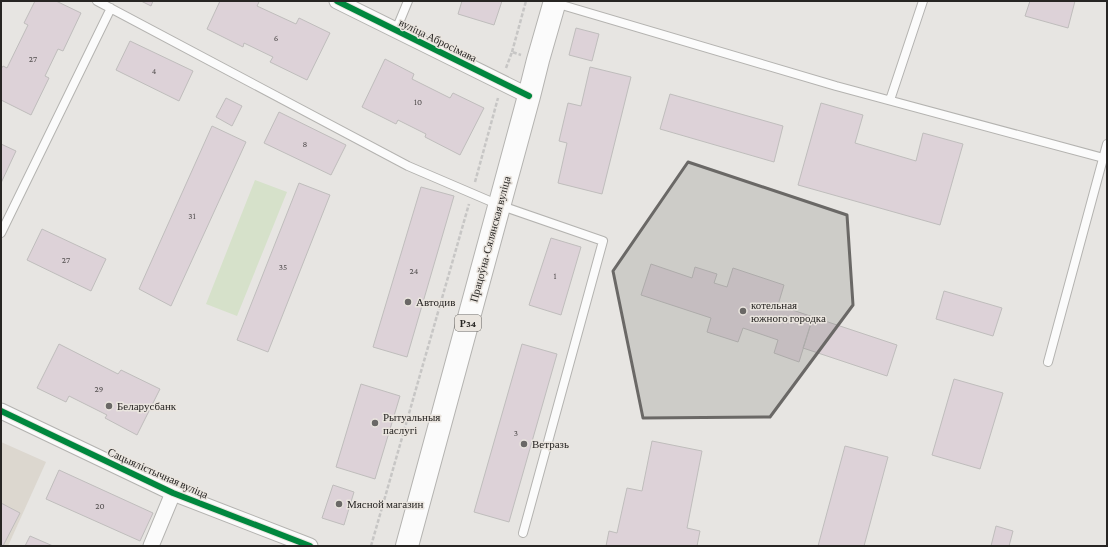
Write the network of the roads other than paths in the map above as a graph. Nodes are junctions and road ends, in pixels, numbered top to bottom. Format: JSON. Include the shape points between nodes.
{"nodes":[{"id":1,"x":97,"y":1,"type":"edge"},
{"id":2,"x":337,"y":1,"type":"edge"},
{"id":3,"x":408,"y":1,"type":"edge"},
{"id":4,"x":923,"y":1,"type":"edge"},
{"id":5,"x":555,"y":2,"type":"edge"},
{"id":6,"x":111,"y":8,"type":"junction"},
{"id":7,"x":396,"y":30,"type":"junction"},
{"id":8,"x":529,"y":96,"type":"junction"},
{"id":9,"x":890,"y":100,"type":"junction"},
{"id":10,"x":1107,"y":144,"type":"edge"},
{"id":11,"x":1105,"y":158,"type":"edge"},
{"id":12,"x":500,"y":205,"type":"junction"},
{"id":13,"x":1,"y":233,"type":"edge"},
{"id":14,"x":1048,"y":362,"type":"dead end"},
{"id":15,"x":1,"y":411,"type":"edge"},
{"id":16,"x":172,"y":493,"type":"junction"},
{"id":17,"x":523,"y":533,"type":"dead end"},
{"id":18,"x":151,"y":546,"type":"edge"},
{"id":19,"x":310,"y":546,"type":"edge"},
{"id":20,"x":407,"y":546,"type":"edge"}],
"edges":[{"from":1,"to":6,"type":"lane"},
{"from":2,"to":7,"type":"street","name":"вуліца Абросімава"},
{"from":3,"to":7,"type":"lane"},
{"from":4,"to":9,"type":"lane"},
{"from":5,"to":8,"type":"main road","name":"Працоўна-Сялянская вуліца","number":"Р34"},
{"from":5,"to":9,"type":"lane"},
{"from":6,"to":12,"type":"lane","via":[[408,166]]},
{"from":6,"to":13,"type":"lane"},
{"from":7,"to":8,"type":"street","name":"вуліца Абросімава"},
{"from":8,"to":12,"type":"main road","name":"Працоўна-Сялянская вуліца","number":"Р34"},
{"from":9,"to":11,"type":"lane"},
{"from":10,"to":11,"type":"lane"},
{"from":11,"to":14,"type":"lane"},
{"from":12,"to":17,"type":"lane","via":[[603,241]]},
{"from":12,"to":20,"type":"main road","name":"Працоўна-Сялянская вуліца","number":"Р34"},
{"from":15,"to":16,"type":"street","name":"Сацыялістычная вуліца"},
{"from":16,"to":18,"type":"street"},
{"from":16,"to":19,"type":"street","name":"Сацыялістычная вуліца"}]}
